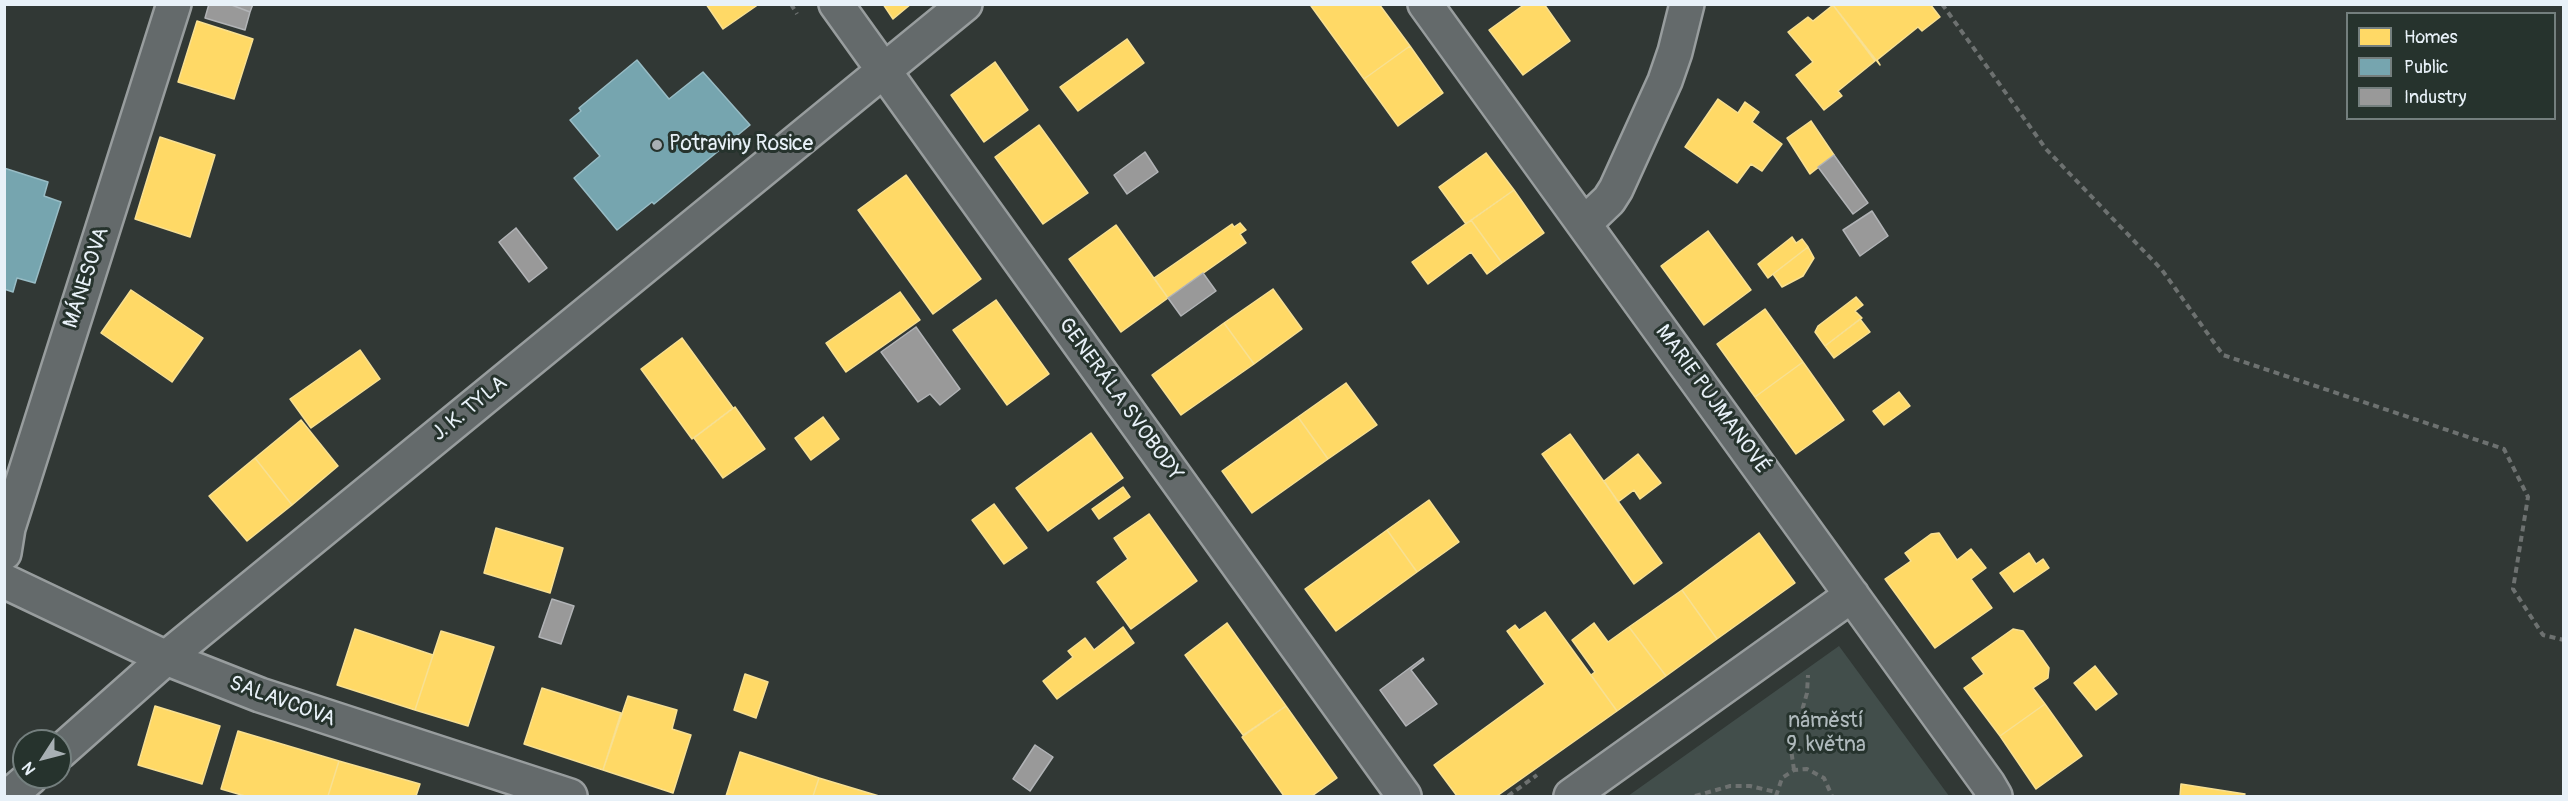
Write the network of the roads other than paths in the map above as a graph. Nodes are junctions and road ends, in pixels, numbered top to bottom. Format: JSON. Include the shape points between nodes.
{"nodes":[{"id":1,"x":174,"y":4,"type":"edge"},
{"id":2,"x":836,"y":4,"type":"edge"},
{"id":3,"x":965,"y":4,"type":"edge"},
{"id":4,"x":1425,"y":4,"type":"edge"},
{"id":5,"x":1687,"y":4,"type":"edge"},
{"id":6,"x":883,"y":70,"type":"junction"},
{"id":7,"x":1585,"y":223,"type":"junction"},
{"id":8,"x":4,"y":553,"type":"edge"},
{"id":9,"x":4,"y":581,"type":"edge"},
{"id":10,"x":1852,"y":595,"type":"junction"},
{"id":11,"x":166,"y":658,"type":"junction"},
{"id":12,"x":72,"y":741,"type":"edge"},
{"id":13,"x":570,"y":796,"type":"edge"},
{"id":14,"x":1404,"y":796,"type":"edge"},
{"id":15,"x":1571,"y":796,"type":"edge"},
{"id":16,"x":1995,"y":796,"type":"edge"}],
"edges":[{"from":1,"to":8,"type":"street","name":"MÁNESOVA","via":[[8,528]]},
{"from":2,"to":6,"type":"street","name":"GENERÁLA SVOBODY"},
{"from":3,"to":6,"type":"street"},
{"from":4,"to":7,"type":"street","name":"MARIE PUJMANOVÉ"},
{"from":5,"to":7,"type":"street","via":[[1665,81],[1616,189]]},
{"from":6,"to":11,"type":"street","name":"J. K. TYLA"},
{"from":6,"to":14,"type":"street","name":"GENERÁLA SVOBODY"},
{"from":7,"to":10,"type":"street","name":"MARIE PUJMANOVÉ"},
{"from":9,"to":11,"type":"street","name":"SALAVCOVA"},
{"from":10,"to":15,"type":"street"},
{"from":10,"to":16,"type":"street","name":"MARIE PUJMANOVÉ"},
{"from":11,"to":12,"type":"street","name":"J. K. TYLA"},
{"from":11,"to":13,"type":"street","name":"SALAVCOVA","via":[[316,716]]}]}
